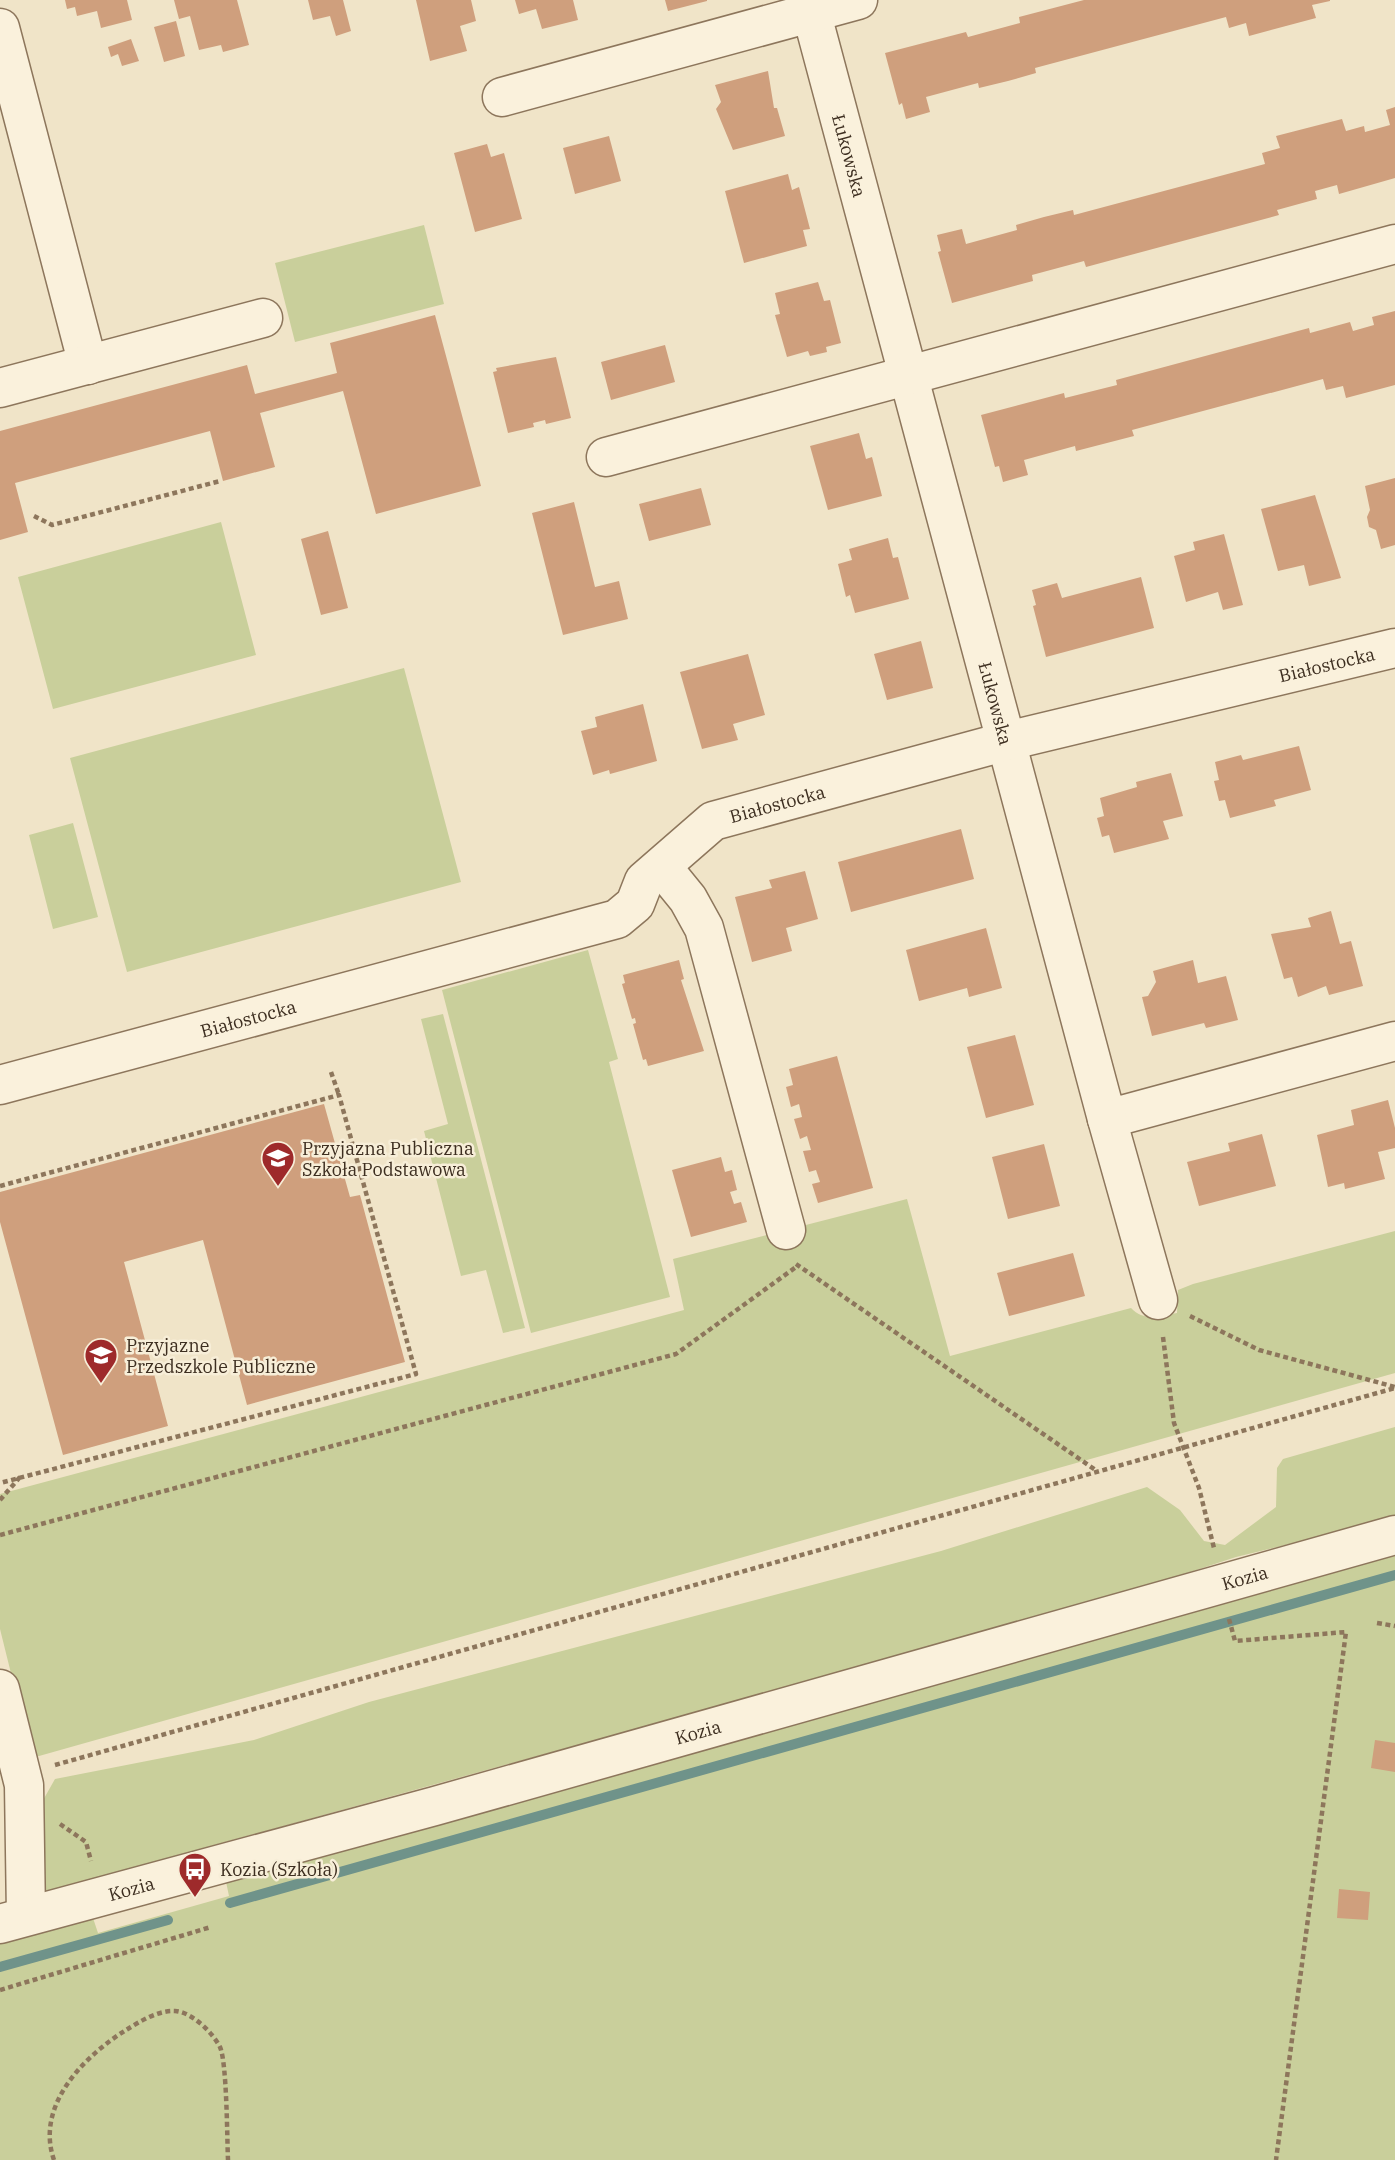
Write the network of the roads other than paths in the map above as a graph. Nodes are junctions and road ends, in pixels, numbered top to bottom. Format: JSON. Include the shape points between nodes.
{"nodes":[{"id":1,"x":858,"y":0,"type":"edge"},
{"id":2,"x":809,"y":6,"type":"edge"},
{"id":3,"x":0,"y":28,"type":"edge"},
{"id":4,"x":502,"y":97,"type":"dead end"},
{"id":5,"x":1395,"y":244,"type":"edge"},
{"id":6,"x":263,"y":318,"type":"dead end"},
{"id":7,"x":88,"y":365,"type":"junction"},
{"id":8,"x":909,"y":377,"type":"junction"},
{"id":9,"x":0,"y":388,"type":"edge"},
{"id":10,"x":606,"y":457,"type":"dead end"},
{"id":11,"x":1395,"y":648,"type":"edge"},
{"id":12,"x":1007,"y":741,"type":"junction"},
{"id":13,"x":662,"y":867,"type":"junction"},
{"id":14,"x":1395,"y":1041,"type":"edge"},
{"id":15,"x":0,"y":1085,"type":"edge"},
{"id":16,"x":1107,"y":1119,"type":"junction"},
{"id":17,"x":786,"y":1230,"type":"road end"},
{"id":18,"x":1158,"y":1300,"type":"road end"},
{"id":19,"x":1395,"y":1535,"type":"edge"},
{"id":20,"x":0,"y":1689,"type":"edge"},
{"id":21,"x":13,"y":1920,"type":"edge"}],
"edges":[{"from":1,"to":2,"type":"street"},
{"from":2,"to":4,"type":"street"},
{"from":2,"to":8,"type":"street","name":"Łukowska"},
{"from":3,"to":7,"type":"street"},
{"from":5,"to":8,"type":"street"},
{"from":6,"to":7,"type":"street"},
{"from":7,"to":9,"type":"street"},
{"from":8,"to":10,"type":"street"},
{"from":8,"to":12,"type":"street","name":"Łukowska"},
{"from":11,"to":12,"type":"street","name":"Białostocka"},
{"from":12,"to":13,"type":"street","name":"Białostocka","via":[[713,821]]},
{"from":12,"to":16,"type":"street","name":"Łukowska"},
{"from":13,"to":15,"type":"street","name":"Białostocka","via":[[644,881],[635,904],[617,919]]},
{"from":13,"to":17,"type":"street","via":[[704,928]]},
{"from":14,"to":16,"type":"street"},
{"from":16,"to":18,"type":"street","name":"Łukowska"},
{"from":19,"to":21,"type":"street","name":"Kozia","via":[[1224,1598]]},
{"from":20,"to":21,"type":"street","via":[[24,1785]]}]}
